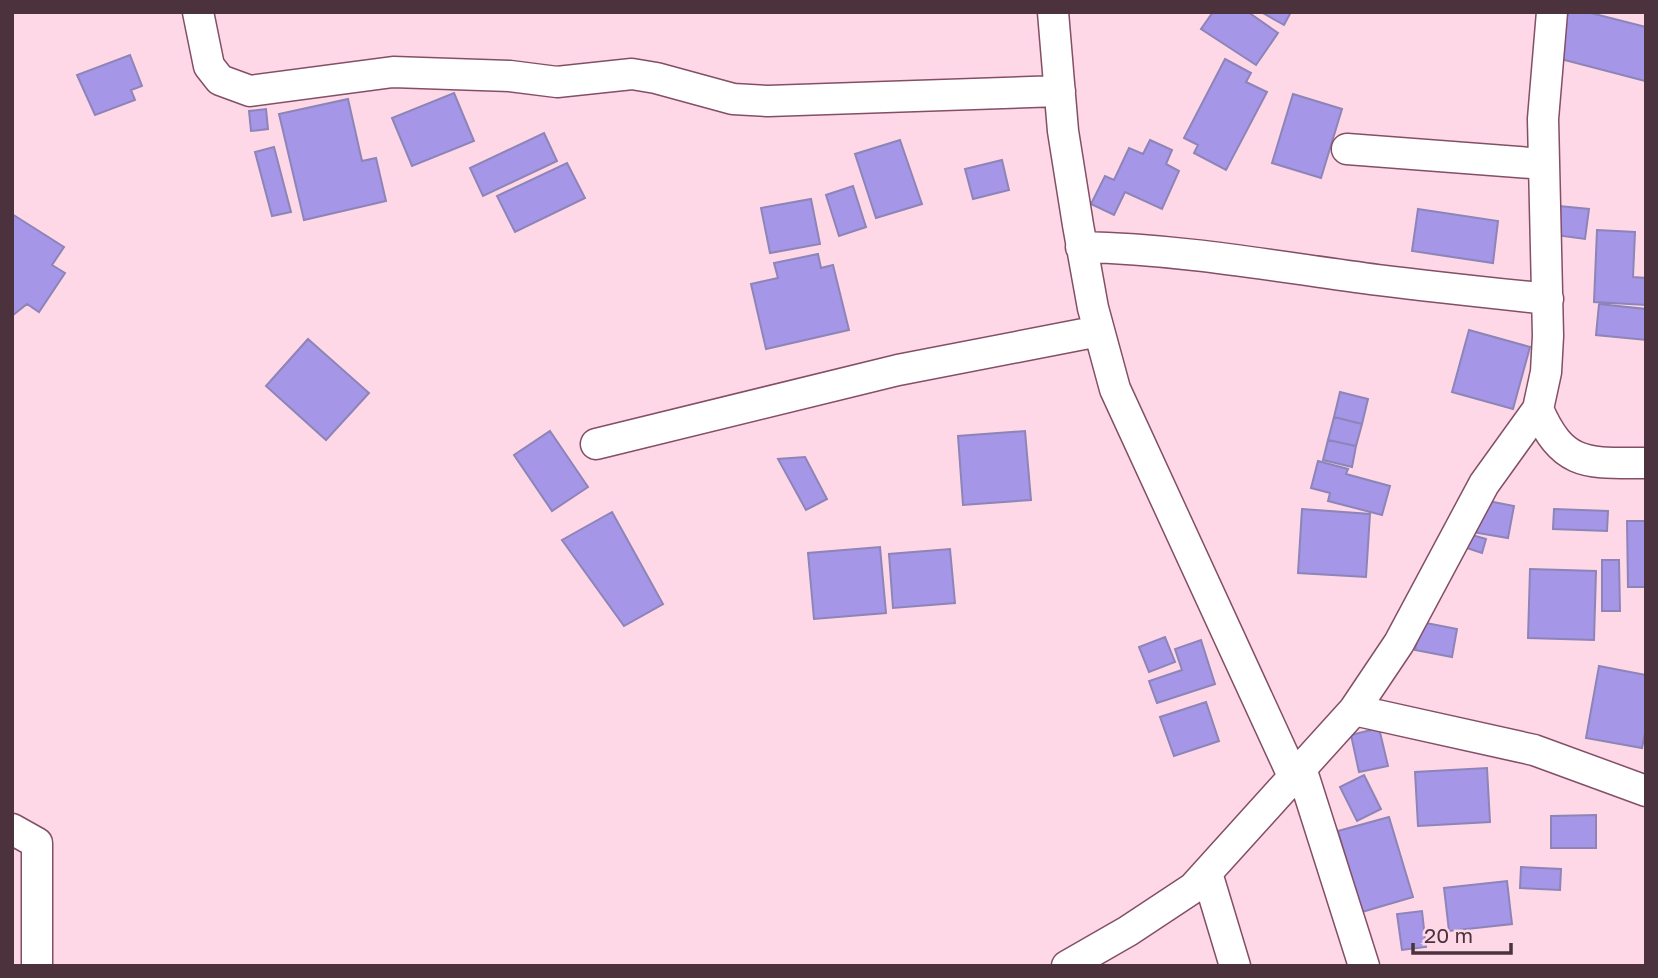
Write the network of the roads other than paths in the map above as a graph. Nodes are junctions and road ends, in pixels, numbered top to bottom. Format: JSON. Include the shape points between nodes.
{"nodes":[{"id":1,"x":198,"y":12,"type":"edge"},
{"id":2,"x":1053,"y":12,"type":"edge"},
{"id":3,"x":1552,"y":12,"type":"edge"},
{"id":4,"x":1060,"y":90,"type":"junction"},
{"id":5,"x":1347,"y":149,"type":"dead end"},
{"id":6,"x":1544,"y":164,"type":"junction"},
{"id":7,"x":1081,"y":247,"type":"junction"},
{"id":8,"x":1548,"y":299,"type":"junction"},
{"id":9,"x":1099,"y":331,"type":"junction"},
{"id":10,"x":1538,"y":409,"type":"junction"},
{"id":11,"x":596,"y":444,"type":"dead end"},
{"id":12,"x":1646,"y":463,"type":"edge"},
{"id":13,"x":1354,"y":710,"type":"junction"},
{"id":14,"x":1297,"y":772,"type":"junction"},
{"id":15,"x":1646,"y":791,"type":"edge"},
{"id":16,"x":12,"y":830,"type":"edge"},
{"id":17,"x":1207,"y":873,"type":"junction"},
{"id":18,"x":37,"y":966,"type":"edge"},
{"id":19,"x":1067,"y":966,"type":"edge"},
{"id":20,"x":1236,"y":966,"type":"edge"},
{"id":21,"x":1364,"y":966,"type":"edge"}],
"edges":[{"from":1,"to":4,"type":"street","via":[[209,66],[220,80],[250,91],[393,72],[557,82],[632,74],[733,99],[768,101]]},
{"from":2,"to":4,"type":"street"},
{"from":3,"to":6,"type":"street"},
{"from":4,"to":7,"type":"street"},
{"from":5,"to":6,"type":"street"},
{"from":6,"to":8,"type":"street"},
{"from":7,"to":8,"type":"street","via":[[1191,253]]},
{"from":7,"to":9,"type":"street"},
{"from":8,"to":10,"type":"street","via":[[1546,372]]},
{"from":9,"to":11,"type":"street","via":[[898,370]]},
{"from":9,"to":14,"type":"street","via":[[1115,389]]},
{"from":10,"to":12,"type":"street","via":[[1550,436],[1575,457]]},
{"from":10,"to":13,"type":"street","via":[[1484,484],[1399,643]]},
{"from":13,"to":14,"type":"street"},
{"from":13,"to":15,"type":"street","via":[[1534,750]]},
{"from":14,"to":17,"type":"street"},
{"from":14,"to":21,"type":"street"},
{"from":16,"to":18,"type":"street","via":[[37,843]]},
{"from":17,"to":19,"type":"street","via":[[1193,888],[1128,932]]},
{"from":17,"to":20,"type":"street"}]}
